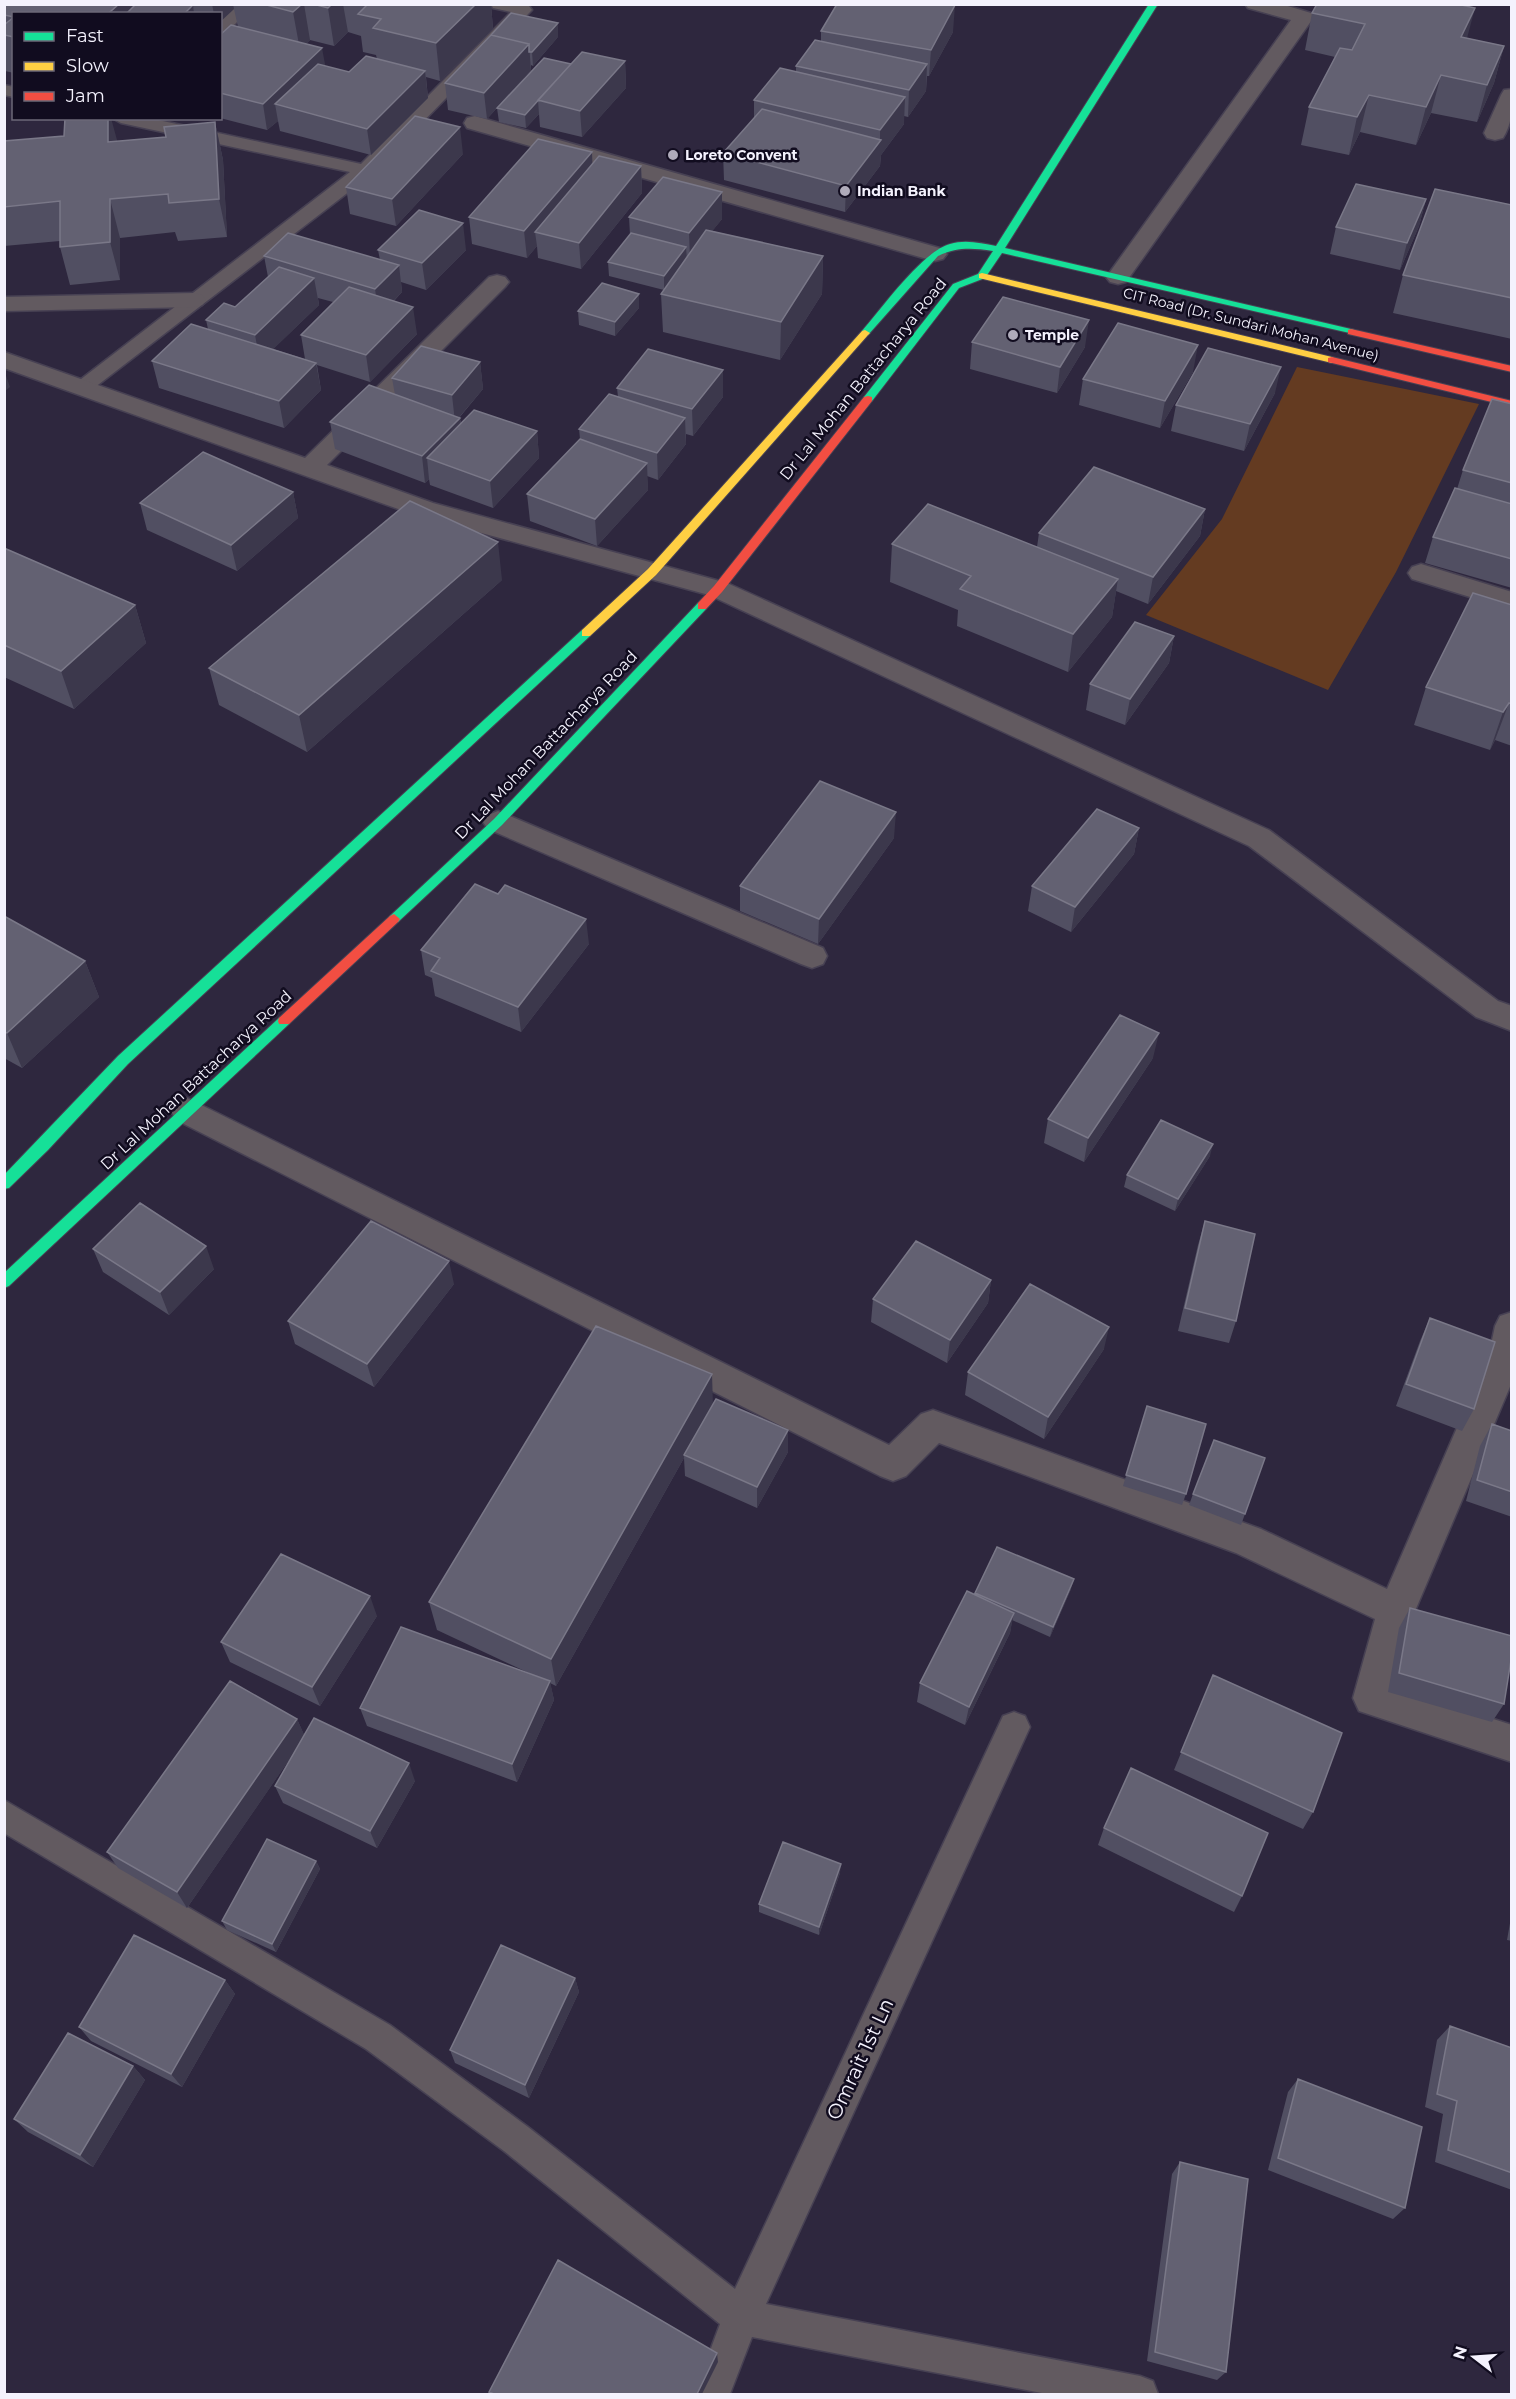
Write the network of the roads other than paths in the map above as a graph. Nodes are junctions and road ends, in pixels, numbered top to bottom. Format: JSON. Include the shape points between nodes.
{"nodes":[{"id":1,"x":247,"y":4,"type":"edge"},
{"id":2,"x":499,"y":4,"type":"edge"},
{"id":3,"x":1154,"y":4,"type":"edge"},
{"id":4,"x":1255,"y":4,"type":"edge"},
{"id":5,"x":222,"y":27,"type":"edge"},
{"id":6,"x":1512,"y":95,"type":"edge"},
{"id":7,"x":132,"y":120,"type":"edge"},
{"id":8,"x":475,"y":123,"type":"dead end"},
{"id":9,"x":1495,"y":133,"type":"dead end"},
{"id":10,"x":365,"y":170,"type":"junction"},
{"id":11,"x":998,"y":249,"type":"junction"},
{"id":12,"x":935,"y":254,"type":"junction"},
{"id":13,"x":982,"y":276,"type":"junction"},
{"id":14,"x":1118,"y":277,"type":"junction"},
{"id":15,"x":497,"y":282,"type":"dead end"},
{"id":16,"x":194,"y":300,"type":"junction"},
{"id":17,"x":4,"y":303,"type":"edge"},
{"id":18,"x":4,"y":359,"type":"edge"},
{"id":19,"x":1512,"y":369,"type":"edge"},
{"id":20,"x":83,"y":387,"type":"junction"},
{"id":21,"x":1512,"y":404,"type":"edge"},
{"id":22,"x":309,"y":468,"type":"junction"},
{"id":23,"x":652,"y":572,"type":"junction"},
{"id":24,"x":1421,"y":573,"type":"dead end"},
{"id":25,"x":718,"y":589,"type":"junction"},
{"id":26,"x":1512,"y":601,"type":"edge"},
{"id":27,"x":498,"y":822,"type":"junction"},
{"id":28,"x":812,"y":956,"type":"dead end"},
{"id":29,"x":1512,"y":1019,"type":"edge"},
{"id":30,"x":188,"y":1111,"type":"junction"},
{"id":31,"x":4,"y":1184,"type":"edge"},
{"id":32,"x":4,"y":1282,"type":"edge"},
{"id":33,"x":1512,"y":1326,"type":"edge"},
{"id":34,"x":1396,"y":1611,"type":"junction"},
{"id":35,"x":1014,"y":1727,"type":"dead end"},
{"id":36,"x":1512,"y":1744,"type":"edge"},
{"id":37,"x":4,"y":1815,"type":"edge"},
{"id":38,"x":741,"y":2317,"type":"junction"},
{"id":39,"x":712,"y":2394,"type":"edge"},
{"id":40,"x":1140,"y":2394,"type":"edge"}],
"edges":[{"from":1,"to":5,"type":"lane"},
{"from":2,"to":10,"type":"lane","via":[[522,10]]},
{"from":3,"to":11,"type":"main road"},
{"from":4,"to":14,"type":"street","via":[[1304,17]]},
{"from":6,"to":9,"type":"street"},
{"from":7,"to":10,"type":"lane"},
{"from":8,"to":12,"type":"street"},
{"from":10,"to":16,"type":"lane"},
{"from":11,"to":12,"type":"main road","name":"Dr Lal Mohan Battacharya Road","via":[[954,243]]},
{"from":11,"to":13,"type":"main road"},
{"from":11,"to":14,"type":"main road","name":"CIT Road (Dr. Sundari Mohan Avenue)"},
{"from":12,"to":23,"type":"main road","name":"Dr Lal Mohan Battacharya Road"},
{"from":13,"to":21,"type":"main road","name":"CIT Road (Dr. Sundari Mohan Avenue)"},
{"from":13,"to":25,"type":"main road","name":"Dr Lal Mohan Battacharya Road","via":[[956,286]]},
{"from":14,"to":19,"type":"main road","name":"CIT Road (Dr. Sundari Mohan Avenue)"},
{"from":15,"to":22,"type":"street"},
{"from":16,"to":17,"type":"street"},
{"from":16,"to":20,"type":"lane"},
{"from":18,"to":20,"type":"street"},
{"from":20,"to":22,"type":"street"},
{"from":22,"to":23,"type":"street","via":[[424,509]]},
{"from":23,"to":25,"type":"street"},
{"from":23,"to":31,"type":"main road","name":"Dr Lal Mohan Battacharya Road","via":[[132,1052]]},
{"from":24,"to":26,"type":"street"},
{"from":25,"to":27,"type":"main road","name":"Dr Lal Mohan Battacharya Road"},
{"from":25,"to":29,"type":"street","via":[[1259,838],[1487,1009]]},
{"from":27,"to":28,"type":"street"},
{"from":27,"to":30,"type":"main road","name":"Dr Lal Mohan Battacharya Road"},
{"from":30,"to":32,"type":"main road","name":"Dr Lal Mohan Battacharya Road"},
{"from":30,"to":34,"type":"street","via":[[893,1465],[933,1425],[1248,1541]]},
{"from":33,"to":34,"type":"street","via":[[1506,1354]]},
{"from":34,"to":36,"type":"street","via":[[1371,1698]]},
{"from":35,"to":38,"type":"lane","name":"Omrait 1st Ln"},
{"from":37,"to":38,"type":"lane","via":[[378,2037],[516,2139]]},
{"from":38,"to":39,"type":"lane","name":"Omrait 1st Ln"},
{"from":38,"to":40,"type":"lane"}]}
